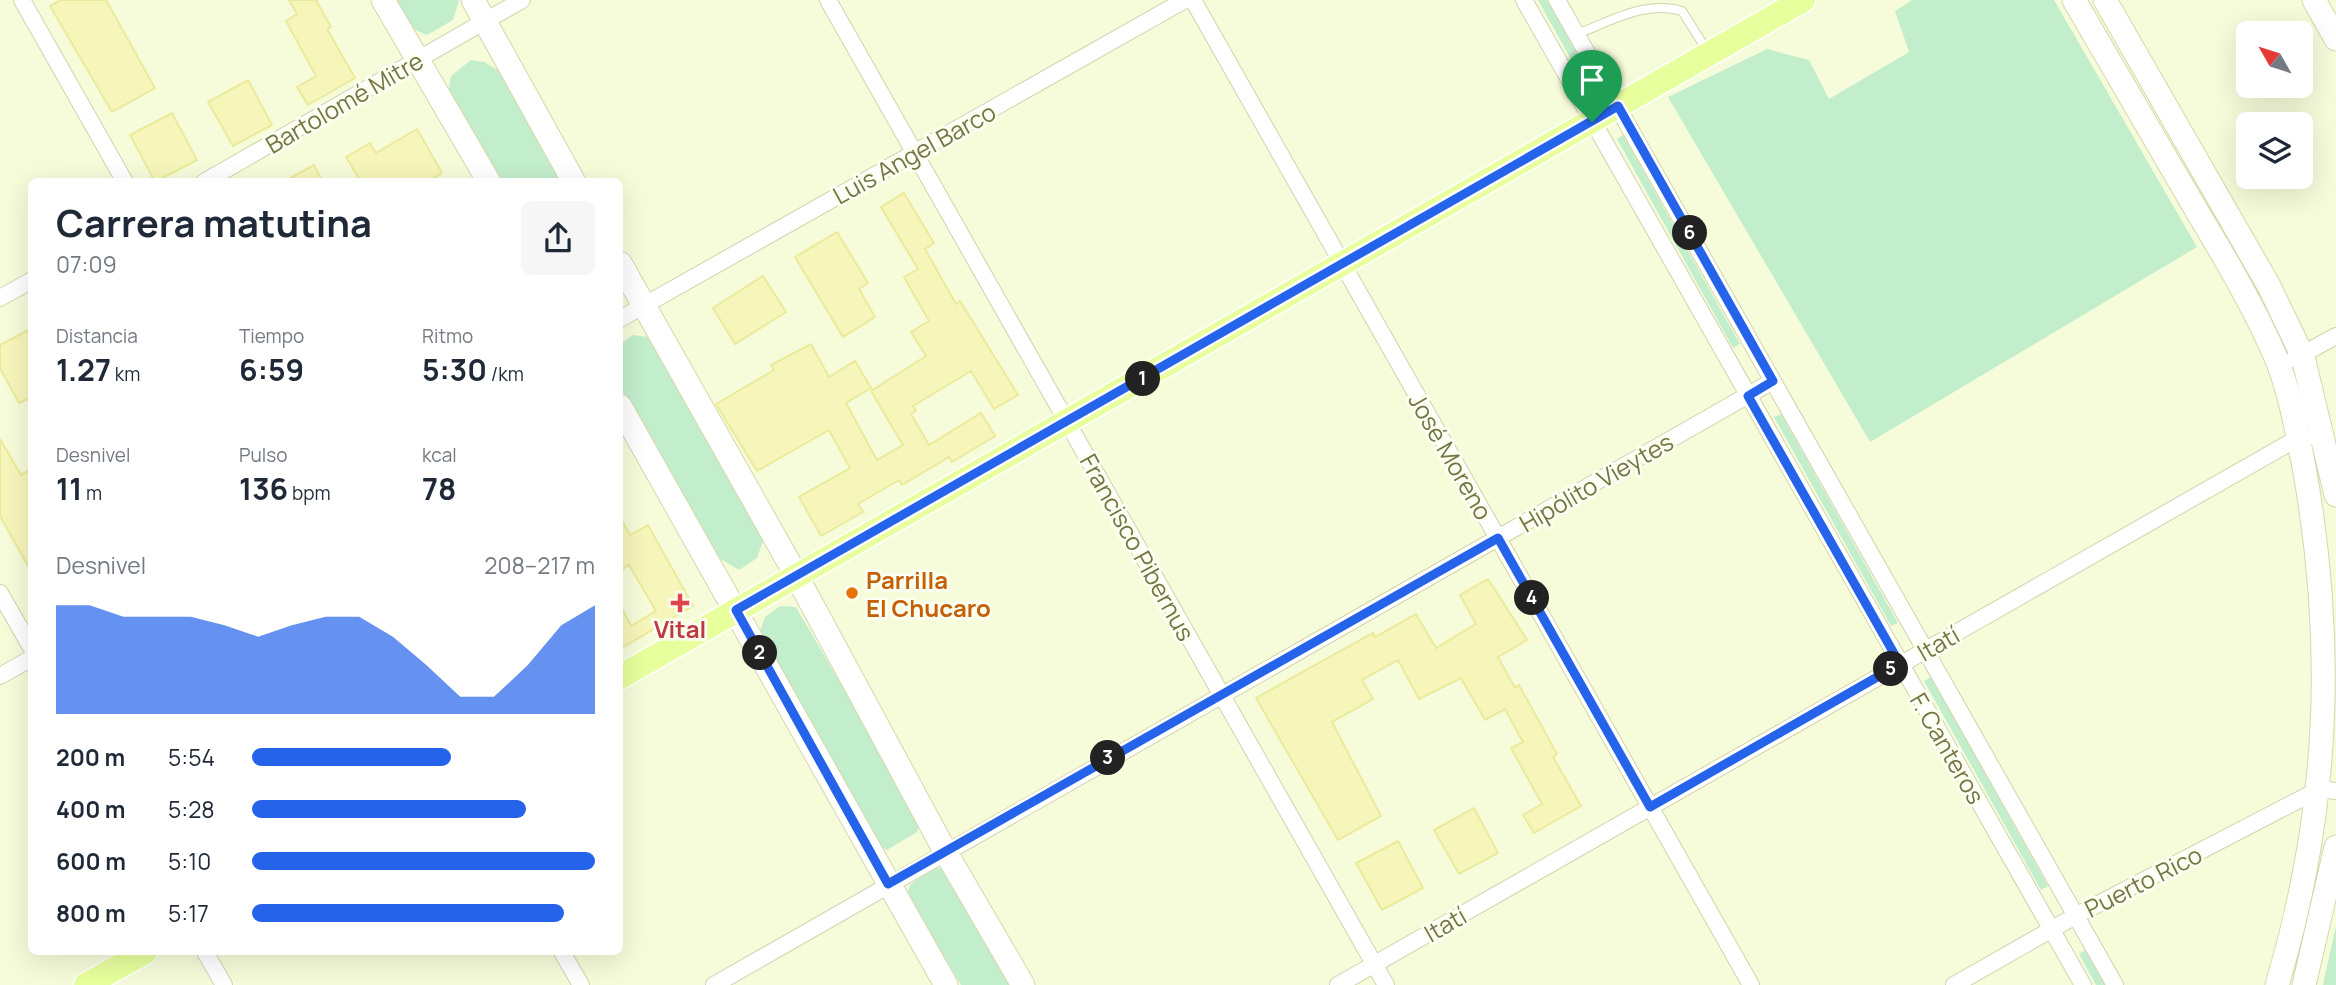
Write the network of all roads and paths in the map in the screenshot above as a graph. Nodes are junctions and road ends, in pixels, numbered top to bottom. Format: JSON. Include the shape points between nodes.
{"nodes":[{"id":1,"x":22,"y":0,"type":"edge"},
{"id":2,"x":383,"y":0,"type":"edge"},
{"id":3,"x":473,"y":0,"type":"edge"},
{"id":4,"x":522,"y":0,"type":"edge"},
{"id":5,"x":828,"y":0,"type":"edge"},
{"id":6,"x":1185,"y":0,"type":"edge"},
{"id":7,"x":1193,"y":0,"type":"edge"},
{"id":8,"x":1524,"y":0,"type":"edge"},
{"id":9,"x":1557,"y":0,"type":"edge"},
{"id":10,"x":1803,"y":0,"type":"edge"},
{"id":11,"x":2074,"y":0,"type":"edge"},
{"id":12,"x":2105,"y":0,"type":"edge"},
{"id":13,"x":485,"y":21,"type":"junction"},
{"id":14,"x":1577,"y":34,"type":"junction"},
{"id":15,"x":1710,"y":54,"type":"junction"},
{"id":16,"x":417,"y":60,"type":"junction"},
{"id":17,"x":1618,"y":106,"type":"junction"},
{"id":18,"x":1592,"y":122,"type":"junction"},
{"id":19,"x":914,"y":153,"type":"junction"},
{"id":20,"x":123,"y":178,"type":"edge"},
{"id":21,"x":211,"y":178,"type":"edge"},
{"id":22,"x":487,"y":178,"type":"edge"},
{"id":23,"x":572,"y":178,"type":"edge"},
{"id":24,"x":1343,"y":265,"type":"junction"},
{"id":25,"x":623,"y":269,"type":"edge"},
{"id":26,"x":28,"y":282,"type":"edge"},
{"id":27,"x":0,"y":298,"type":"edge"},
{"id":28,"x":643,"y":306,"type":"junction"},
{"id":29,"x":623,"y":317,"type":"edge"},
{"id":30,"x":2336,"y":337,"type":"edge"},
{"id":31,"x":2303,"y":357,"type":"junction"},
{"id":32,"x":2278,"y":363,"type":"junction"},
{"id":33,"x":1773,"y":381,"type":"junction"},
{"id":34,"x":1748,"y":396,"type":"junction"},
{"id":35,"x":623,"y":411,"type":"edge"},
{"id":36,"x":1068,"y":422,"type":"junction"},
{"id":37,"x":2321,"y":434,"type":"junction"},
{"id":38,"x":2298,"y":438,"type":"junction"},
{"id":39,"x":2336,"y":495,"type":"edge"},
{"id":40,"x":1498,"y":538,"type":"junction"},
{"id":41,"x":796,"y":575,"type":"junction"},
{"id":42,"x":0,"y":593,"type":"edge"},
{"id":43,"x":736,"y":610,"type":"junction"},
{"id":44,"x":28,"y":642,"type":"edge"},
{"id":45,"x":1926,"y":649,"type":"junction"},
{"id":46,"x":28,"y":660,"type":"edge"},
{"id":47,"x":1900,"y":664,"type":"junction"},
{"id":48,"x":623,"y":675,"type":"edge"},
{"id":49,"x":0,"y":676,"type":"edge"},
{"id":50,"x":1221,"y":694,"type":"junction"},
{"id":51,"x":2328,"y":790,"type":"edge"},
{"id":52,"x":1650,"y":807,"type":"junction"},
{"id":53,"x":2336,"y":847,"type":"edge"},
{"id":54,"x":944,"y":851,"type":"junction"},
{"id":55,"x":888,"y":884,"type":"junction"},
{"id":56,"x":2077,"y":915,"type":"junction"},
{"id":57,"x":2051,"y":930,"type":"junction"},
{"id":58,"x":140,"y":955,"type":"edge"},
{"id":59,"x":207,"y":955,"type":"edge"},
{"id":60,"x":564,"y":955,"type":"edge"},
{"id":61,"x":1374,"y":964,"type":"junction"},
{"id":62,"x":86,"y":985,"type":"edge"},
{"id":63,"x":224,"y":985,"type":"edge"},
{"id":64,"x":582,"y":985,"type":"edge"},
{"id":65,"x":714,"y":985,"type":"edge"},
{"id":66,"x":946,"y":985,"type":"edge"},
{"id":67,"x":1023,"y":985,"type":"edge"},
{"id":68,"x":1338,"y":985,"type":"edge"},
{"id":69,"x":1386,"y":985,"type":"edge"},
{"id":70,"x":1751,"y":985,"type":"edge"},
{"id":71,"x":1954,"y":985,"type":"edge"},
{"id":72,"x":2083,"y":985,"type":"edge"},
{"id":73,"x":2115,"y":985,"type":"edge"},
{"id":74,"x":2277,"y":985,"type":"edge"},
{"id":75,"x":2304,"y":985,"type":"edge"}],
"edges":[{"from":1,"to":20,"type":"street"},
{"from":2,"to":16,"type":"main road"},
{"from":3,"to":13,"type":"main road"},
{"from":4,"to":13,"type":"street","name":"Bartolomé Mitre"},
{"from":5,"to":19,"type":"street","name":"Francisco Pibernus"},
{"from":6,"to":19,"type":"street","name":"Luis Angel Barco"},
{"from":7,"to":24,"type":"street","name":"José Moreno"},
{"from":8,"to":18,"type":"street","name":"F. Canteros"},
{"from":9,"to":14,"type":"street","name":"F. Canteros"},
{"from":10,"to":15,"type":"main road"},
{"from":11,"to":32,"type":"main road","via":[[2252,304]]},
{"from":12,"to":31,"type":"main road","via":[[2269,286]]},
{"from":13,"to":16,"type":"street","name":"Bartolomé Mitre"},
{"from":13,"to":23,"type":"main road"},
{"from":14,"to":15,"type":"lane","via":[[1653,5],[1670,7],[1682,11]]},
{"from":14,"to":17,"type":"street","name":"F. Canteros"},
{"from":15,"to":17,"type":"main road"},
{"from":16,"to":21,"type":"street","name":"Bartolomé Mitre"},
{"from":16,"to":22,"type":"main road"},
{"from":17,"to":18,"type":"main road"},
{"from":17,"to":33,"type":"street","name":"F. Canteros"},
{"from":18,"to":24,"type":"main road"},
{"from":18,"to":34,"type":"street","name":"F. Canteros"},
{"from":19,"to":28,"type":"street","name":"Luis Angel Barco"},
{"from":19,"to":36,"type":"street","name":"Francisco Pibernus"},
{"from":24,"to":36,"type":"main road"},
{"from":24,"to":40,"type":"street","name":"José Moreno"},
{"from":25,"to":28,"type":"main road"},
{"from":26,"to":27,"type":"street"},
{"from":28,"to":29,"type":"street","name":"Luis Angel Barco"},
{"from":28,"to":41,"type":"main road"},
{"from":30,"to":31,"type":"street"},
{"from":31,"to":32,"type":"street"},
{"from":31,"to":37,"type":"main road"},
{"from":32,"to":38,"type":"main road"},
{"from":33,"to":34,"type":"street","name":"Hipólito Vieytes"},
{"from":33,"to":45,"type":"street","name":"F. Canteros"},
{"from":34,"to":40,"type":"street","name":"Hipólito Vieytes"},
{"from":34,"to":47,"type":"street","name":"F. Canteros"},
{"from":35,"to":43,"type":"main road"},
{"from":36,"to":41,"type":"main road"},
{"from":36,"to":50,"type":"street","name":"Francisco Pibernus"},
{"from":37,"to":38,"type":"street","name":"Itatí"},
{"from":37,"to":39,"type":"main road"},
{"from":38,"to":45,"type":"street","name":"Itatí"},
{"from":38,"to":51,"type":"main road","via":[[2317,527],[2325,594]]},
{"from":40,"to":50,"type":"street","name":"Hipólito Vieytes"},
{"from":40,"to":52,"type":"street","name":"José Moreno"},
{"from":41,"to":43,"type":"main road"},
{"from":41,"to":54,"type":"main road"},
{"from":42,"to":44,"type":"street"},
{"from":43,"to":48,"type":"main road"},
{"from":43,"to":55,"type":"main road"},
{"from":45,"to":47,"type":"street","name":"Itatí"},
{"from":45,"to":56,"type":"street","name":"F. Canteros"},
{"from":46,"to":49,"type":"street"},
{"from":47,"to":52,"type":"street","name":"Itatí"},
{"from":47,"to":57,"type":"street","name":"F. Canteros"},
{"from":50,"to":54,"type":"street","name":"Hipólito Vieytes"},
{"from":50,"to":61,"type":"street","name":"Francisco Pibernus"},
{"from":51,"to":56,"type":"street","name":"Puerto Rico"},
{"from":51,"to":74,"type":"main road"},
{"from":52,"to":61,"type":"street","name":"Itatí"},
{"from":52,"to":70,"type":"street","name":"José Moreno"},
{"from":53,"to":75,"type":"main road"},
{"from":54,"to":55,"type":"street","name":"Hipólito Vieytes"},
{"from":54,"to":67,"type":"main road"},
{"from":55,"to":65,"type":"street","name":"Hipólito Vieytes"},
{"from":55,"to":66,"type":"main road"},
{"from":56,"to":57,"type":"street","name":"Puerto Rico"},
{"from":56,"to":73,"type":"street","name":"F. Canteros"},
{"from":57,"to":71,"type":"street","name":"Puerto Rico"},
{"from":57,"to":72,"type":"street","name":"F. Canteros"},
{"from":58,"to":62,"type":"main road"},
{"from":59,"to":63,"type":"street"},
{"from":60,"to":64,"type":"street"},
{"from":61,"to":68,"type":"street","name":"Itatí"},
{"from":61,"to":69,"type":"street","name":"Francisco Pibernus"}]}
